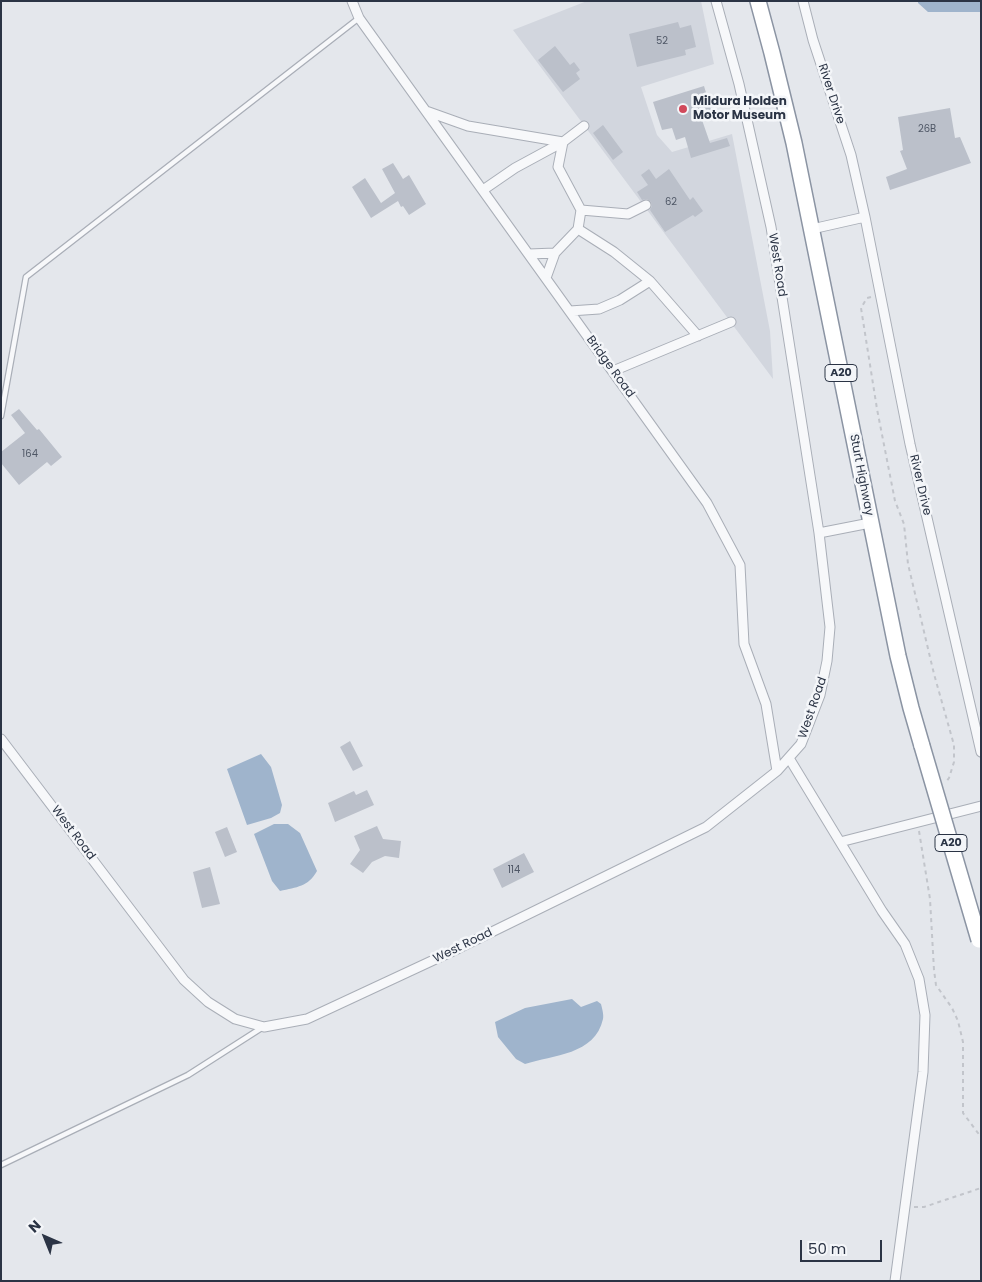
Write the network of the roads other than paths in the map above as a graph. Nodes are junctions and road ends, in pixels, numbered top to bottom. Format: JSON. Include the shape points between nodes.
{"nodes":[{"id":1,"x":352,"y":1,"type":"edge"},
{"id":2,"x":716,"y":1,"type":"edge"},
{"id":3,"x":758,"y":1,"type":"edge"},
{"id":4,"x":803,"y":1,"type":"edge"},
{"id":5,"x":359,"y":18,"type":"junction"},
{"id":6,"x":426,"y":111,"type":"junction"},
{"id":7,"x":584,"y":126,"type":"dead end"},
{"id":8,"x":563,"y":142,"type":"junction"},
{"id":9,"x":482,"y":190,"type":"junction"},
{"id":10,"x":646,"y":205,"type":"dead end"},
{"id":11,"x":581,"y":210,"type":"junction"},
{"id":12,"x":866,"y":217,"type":"junction"},
{"id":13,"x":578,"y":229,"type":"junction"},
{"id":14,"x":812,"y":229,"type":"junction"},
{"id":15,"x":555,"y":253,"type":"junction"},
{"id":16,"x":529,"y":254,"type":"junction"},
{"id":17,"x":546,"y":278,"type":"junction"},
{"id":18,"x":650,"y":280,"type":"junction"},
{"id":19,"x":570,"y":311,"type":"junction"},
{"id":20,"x":731,"y":322,"type":"dead end"},
{"id":21,"x":698,"y":336,"type":"junction"},
{"id":22,"x":612,"y":371,"type":"junction"},
{"id":23,"x":1,"y":416,"type":"edge"},
{"id":24,"x":870,"y":523,"type":"junction"},
{"id":25,"x":818,"y":533,"type":"junction"},
{"id":26,"x":2,"y":741,"type":"edge"},
{"id":27,"x":981,"y":752,"type":"edge"},
{"id":28,"x":789,"y":758,"type":"junction"},
{"id":29,"x":777,"y":771,"type":"junction"},
{"id":30,"x":981,"y":806,"type":"edge"},
{"id":31,"x":840,"y":842,"type":"junction"},
{"id":32,"x":980,"y":943,"type":"edge"},
{"id":33,"x":264,"y":1027,"type":"junction"},
{"id":34,"x":1,"y":1165,"type":"edge"},
{"id":35,"x":896,"y":1281,"type":"edge"}],
"edges":[{"from":1,"to":5,"type":"street","name":"Bridge Road"},
{"from":2,"to":25,"type":"street","name":"West Road","via":[[739,84],[771,227]]},
{"from":3,"to":14,"type":"highway","name":"Sturt Highway","number":"A20"},
{"from":4,"to":12,"type":"street","name":"River Drive","via":[[851,154]]},
{"from":5,"to":6,"type":"street","name":"Bridge Road"},
{"from":5,"to":23,"type":"lane","via":[[26,278]]},
{"from":6,"to":8,"type":"street","via":[[468,126]]},
{"from":6,"to":9,"type":"street","name":"Bridge Road"},
{"from":7,"to":8,"type":"street"},
{"from":8,"to":9,"type":"street"},
{"from":8,"to":11,"type":"street","via":[[558,168]]},
{"from":9,"to":16,"type":"street","name":"Bridge Road"},
{"from":10,"to":11,"type":"street","via":[[628,214]]},
{"from":11,"to":13,"type":"street"},
{"from":12,"to":14,"type":"street"},
{"from":12,"to":27,"type":"street","name":"River Drive","via":[[910,444]]},
{"from":13,"to":15,"type":"street"},
{"from":13,"to":18,"type":"street"},
{"from":14,"to":24,"type":"highway","name":"Sturt Highway","number":"A20"},
{"from":15,"to":16,"type":"street"},
{"from":15,"to":17,"type":"street"},
{"from":16,"to":17,"type":"street","name":"Bridge Road"},
{"from":17,"to":19,"type":"street","name":"Bridge Road"},
{"from":18,"to":19,"type":"street","via":[[620,300],[599,309]]},
{"from":18,"to":21,"type":"street"},
{"from":19,"to":22,"type":"street","name":"Bridge Road"},
{"from":20,"to":21,"type":"street"},
{"from":21,"to":22,"type":"street"},
{"from":22,"to":29,"type":"street","name":"Bridge Road","via":[[707,502],[740,565],[744,644],[766,704]]},
{"from":24,"to":25,"type":"street"},
{"from":24,"to":32,"type":"highway","name":"Sturt Highway","number":"A20","bridge":true,"via":[[911,708]]},
{"from":25,"to":28,"type":"street","name":"West Road","via":[[830,627],[828,661],[820,695],[801,744]]},
{"from":26,"to":33,"type":"street","name":"West Road","via":[[184,980],[208,1002],[235,1019]]},
{"from":28,"to":29,"type":"street","name":"West Road"},
{"from":28,"to":31,"type":"street"},
{"from":29,"to":33,"type":"street","name":"West Road","via":[[706,827],[307,1019]]},
{"from":30,"to":31,"type":"street"},
{"from":31,"to":35,"type":"street","via":[[905,944],[919,979],[925,1015],[923,1072]]},
{"from":33,"to":34,"type":"lane","via":[[188,1075]]}]}
